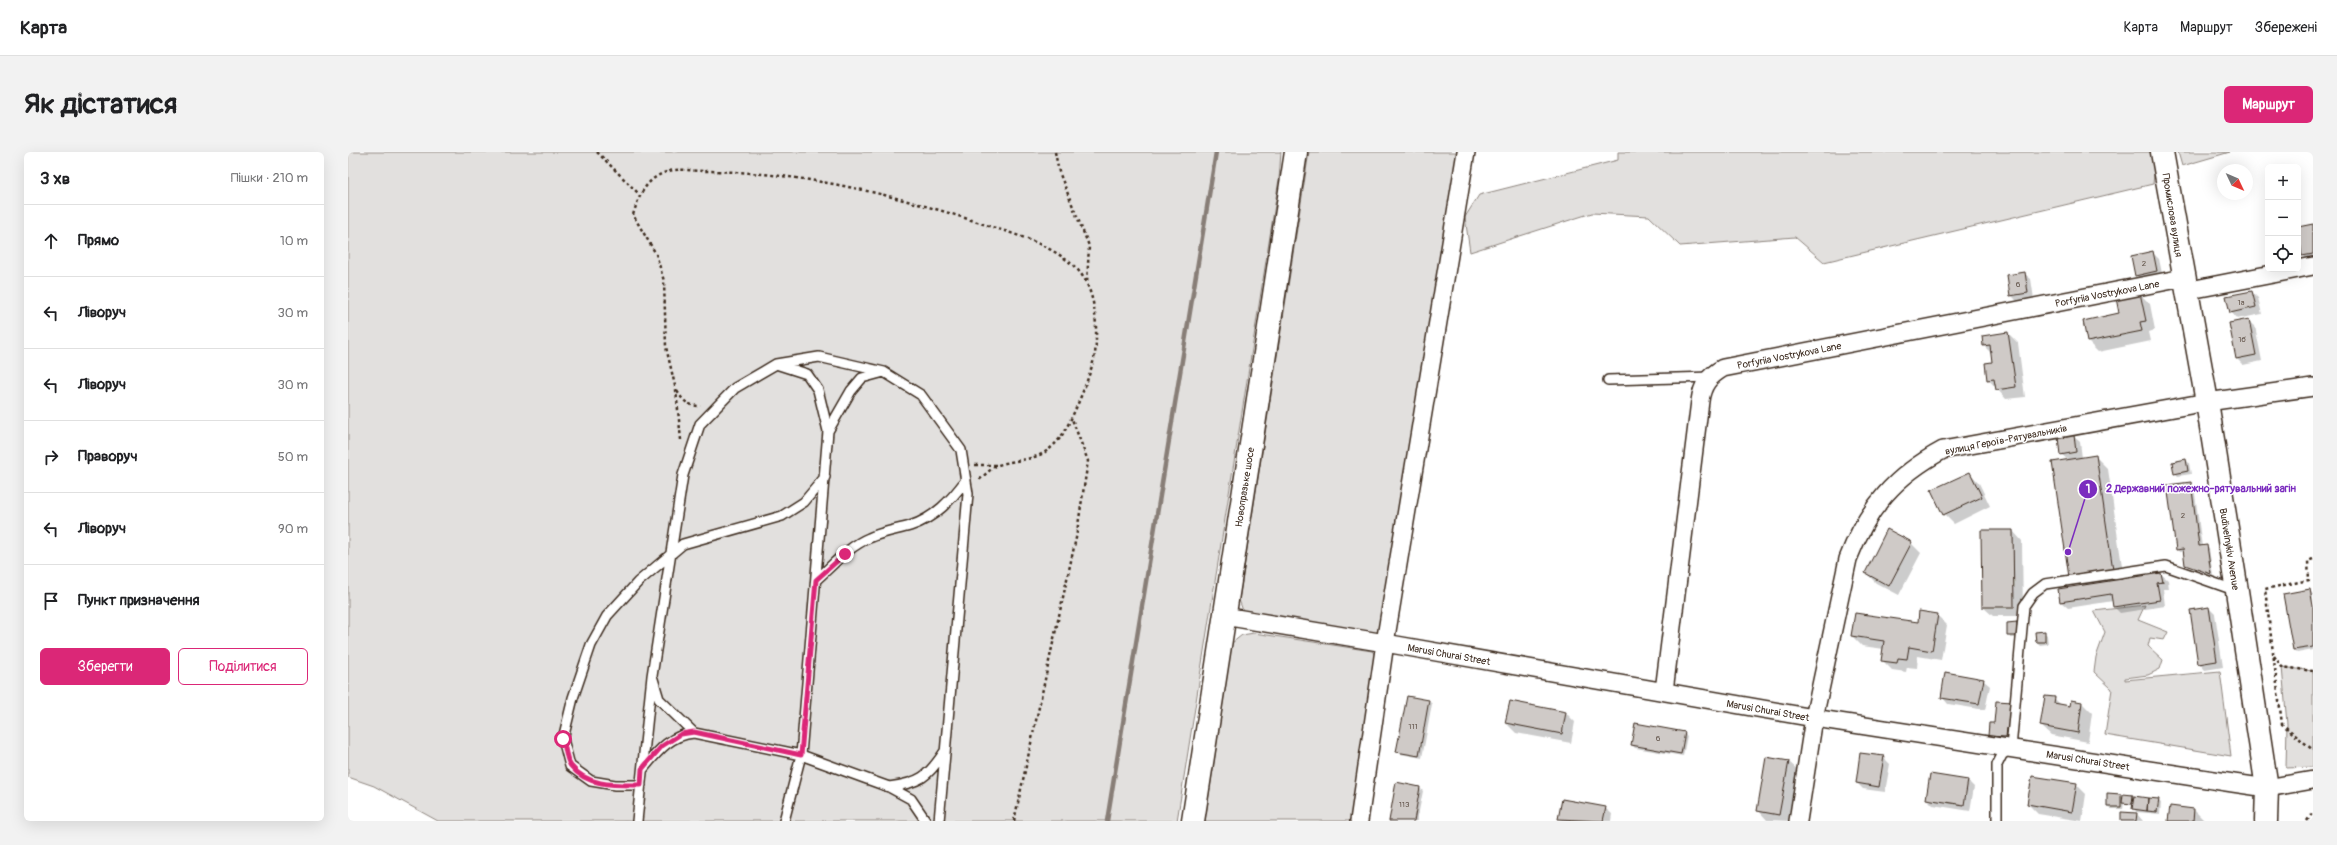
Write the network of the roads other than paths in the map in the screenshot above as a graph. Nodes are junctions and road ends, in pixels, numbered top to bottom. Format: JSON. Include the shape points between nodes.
{"nodes":[{"id":1,"x":1296,"y":152,"type":"edge"},
{"id":2,"x":1466,"y":152,"type":"edge"},
{"id":3,"x":2162,"y":152,"type":"edge"},
{"id":4,"x":2313,"y":266,"type":"edge"},
{"id":5,"x":2301,"y":268,"type":"edge"},
{"id":6,"x":2275,"y":272,"type":"edge"},
{"id":7,"x":2184,"y":284,"type":"junction"},
{"id":8,"x":776,"y":364,"type":"junction"},
{"id":9,"x":884,"y":372,"type":"junction"},
{"id":10,"x":1711,"y":376,"type":"junction"},
{"id":11,"x":1608,"y":380,"type":"dead end"},
{"id":12,"x":2313,"y":387,"type":"edge"},
{"id":13,"x":2207,"y":402,"type":"junction"},
{"id":14,"x":828,"y":431,"type":"junction"},
{"id":15,"x":825,"y":477,"type":"junction"},
{"id":16,"x":966,"y":480,"type":"junction"},
{"id":17,"x":671,"y":552,"type":"junction"},
{"id":18,"x":816,"y":580,"type":"junction"},
{"id":19,"x":2237,"y":591,"type":"junction"},
{"id":20,"x":1224,"y":616,"type":"junction"},
{"id":21,"x":1385,"y":642,"type":"junction"},
{"id":22,"x":652,"y":676,"type":"junction"},
{"id":23,"x":1664,"y":691,"type":"junction"},
{"id":24,"x":1814,"y":718,"type":"junction"},
{"id":25,"x":694,"y":732,"type":"junction"},
{"id":26,"x":2010,"y":748,"type":"junction"},
{"id":27,"x":946,"y":749,"type":"junction"},
{"id":28,"x":801,"y":755,"type":"junction"},
{"id":29,"x":642,"y":769,"type":"junction"},
{"id":30,"x":2313,"y":780,"type":"edge"},
{"id":31,"x":641,"y":785,"type":"junction"},
{"id":32,"x":889,"y":787,"type":"junction"},
{"id":33,"x":2268,"y":788,"type":"junction"},
{"id":34,"x":637,"y":821,"type":"edge"},
{"id":35,"x":784,"y":821,"type":"edge"},
{"id":36,"x":926,"y":821,"type":"edge"},
{"id":37,"x":939,"y":821,"type":"edge"},
{"id":38,"x":1192,"y":821,"type":"edge"},
{"id":39,"x":1359,"y":821,"type":"edge"},
{"id":40,"x":1798,"y":821,"type":"edge"},
{"id":41,"x":1997,"y":821,"type":"edge"},
{"id":42,"x":2266,"y":821,"type":"edge"}],
"edges":[{"from":1,"to":20,"type":"main road","name":"Новопразьке шосе"},
{"from":2,"to":21,"type":"street"},
{"from":3,"to":7,"type":"main road","name":"Промислова вулиця"},
{"from":4,"to":5,"type":"street","name":"Porfyriia Vostrykova Lane"},
{"from":6,"to":7,"type":"street","name":"Porfyriia Vostrykova Lane"},
{"from":7,"to":10,"type":"street","name":"Porfyriia Vostrykova Lane","via":[[1723,368]]},
{"from":7,"to":13,"type":"main road","name":"Budivelnykiv Avenue"},
{"from":8,"to":9,"type":"lane","via":[[819,357]]},
{"from":8,"to":14,"type":"lane","via":[[807,374],[818,390]]},
{"from":8,"to":17,"type":"lane","via":[[735,388],[700,424],[683,475]]},
{"from":9,"to":14,"type":"lane","via":[[862,378],[851,391]]},
{"from":9,"to":16,"type":"lane","via":[[921,395],[961,450]]},
{"from":10,"to":11,"type":"lane"},
{"from":10,"to":23,"type":"street","via":[[1704,385],[1700,401]]},
{"from":12,"to":13,"type":"street","name":"вулиця Героїв-Рятувальників"},
{"from":13,"to":19,"type":"main road","name":"Budivelnykiv Avenue"},
{"from":13,"to":24,"type":"street","name":"вулиця Героїв-Рятувальників","via":[[1943,450],[1902,477],[1870,514],[1848,559]]},
{"from":14,"to":15,"type":"lane"},
{"from":15,"to":17,"type":"lane","via":[[804,502],[782,516],[706,536],[683,544]]},
{"from":15,"to":18,"type":"lane"},
{"from":16,"to":18,"type":"lane","via":[[949,502],[932,515],[912,525],[868,538],[845,554]]},
{"from":16,"to":27,"type":"lane","via":[[968,494]]},
{"from":17,"to":22,"type":"lane"},
{"from":17,"to":31,"type":"lane","via":[[638,582],[607,616],[591,645],[573,698],[563,739],[570,766],[591,781]]},
{"from":18,"to":28,"type":"lane"},
{"from":19,"to":26,"type":"lane","via":[[2166,566],[2045,584],[2033,593],[2024,606]]},
{"from":19,"to":33,"type":"main road","name":"Budivelnykiv Avenue"},
{"from":20,"to":21,"type":"street","name":"Marusi Churai Street"},
{"from":20,"to":38,"type":"main road","name":"Новопразьке шосе"},
{"from":21,"to":23,"type":"street","name":"Marusi Churai Street"},
{"from":21,"to":39,"type":"street"},
{"from":22,"to":25,"type":"lane","via":[[659,699]]},
{"from":22,"to":29,"type":"lane"},
{"from":23,"to":24,"type":"street","name":"Marusi Churai Street"},
{"from":24,"to":26,"type":"street","name":"Marusi Churai Street"},
{"from":24,"to":40,"type":"street","name":"вулиця Героїв-Рятувальників"},
{"from":25,"to":28,"type":"lane"},
{"from":25,"to":29,"type":"lane","via":[[681,734],[662,746]]},
{"from":26,"to":33,"type":"street","name":"Marusi Churai Street"},
{"from":26,"to":41,"type":"lane","via":[[1998,764]]},
{"from":27,"to":32,"type":"lane","via":[[926,777],[910,785]]},
{"from":27,"to":37,"type":"lane"},
{"from":28,"to":32,"type":"lane"},
{"from":28,"to":35,"type":"lane"},
{"from":29,"to":31,"type":"lane"},
{"from":30,"to":33,"type":"street","name":"Marusi Churai Street"},
{"from":31,"to":34,"type":"lane"},
{"from":32,"to":36,"type":"lane","via":[[911,799]]},
{"from":33,"to":42,"type":"main road","name":"Budivelnykiv Avenue"}]}
